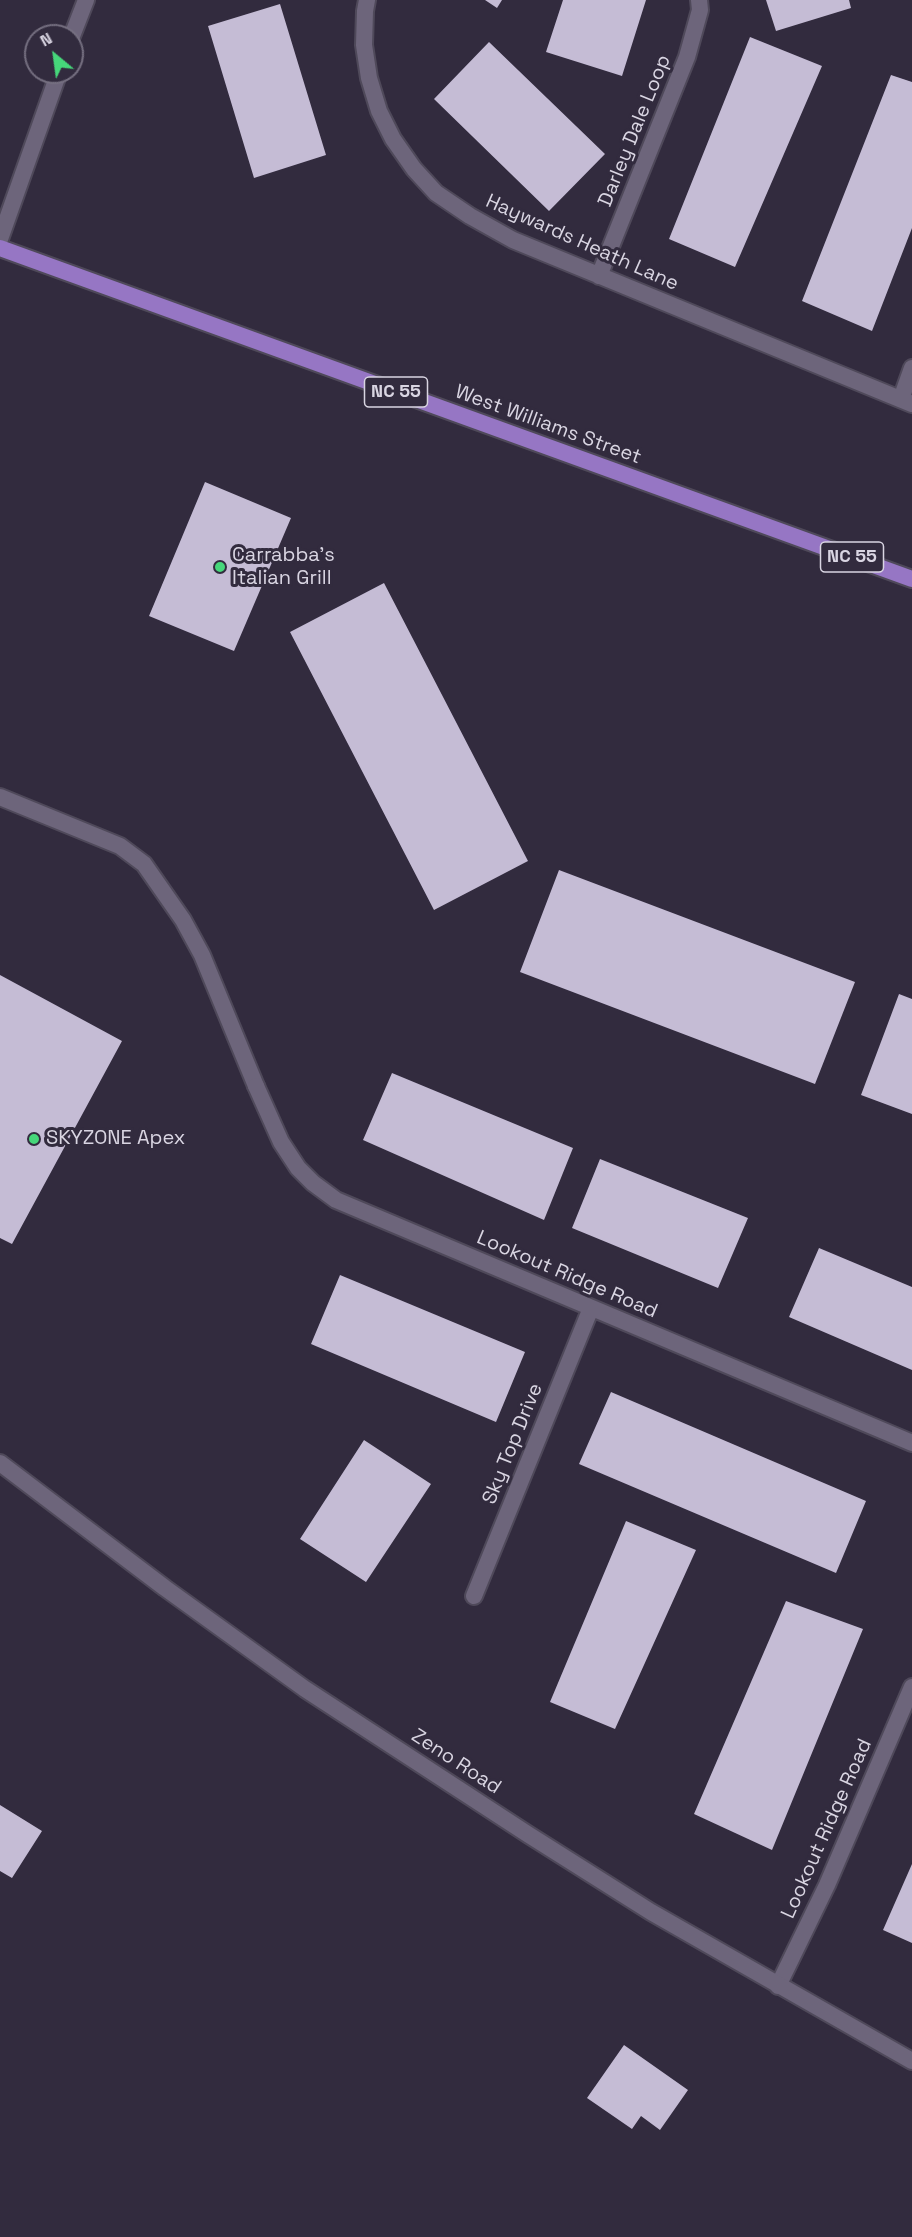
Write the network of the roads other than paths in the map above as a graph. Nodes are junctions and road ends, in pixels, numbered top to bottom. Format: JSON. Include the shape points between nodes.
{"nodes":[{"id":1,"x":86,"y":0,"type":"edge"},
{"id":2,"x":367,"y":0,"type":"edge"},
{"id":3,"x":699,"y":0,"type":"edge"},
{"id":4,"x":77,"y":24,"type":"edge"},
{"id":5,"x":55,"y":84,"type":"edge"},
{"id":6,"x":0,"y":239,"type":"edge"},
{"id":7,"x":0,"y":248,"type":"edge"},
{"id":8,"x":599,"y":276,"type":"junction"},
{"id":9,"x":912,"y":368,"type":"edge"},
{"id":10,"x":906,"y":401,"type":"edge"},
{"id":11,"x":912,"y":579,"type":"edge"},
{"id":12,"x":0,"y":797,"type":"edge"},
{"id":13,"x":591,"y":1308,"type":"junction"},
{"id":14,"x":912,"y":1443,"type":"edge"},
{"id":15,"x":0,"y":1463,"type":"edge"},
{"id":16,"x":474,"y":1596,"type":"dead end"},
{"id":17,"x":912,"y":1687,"type":"edge"},
{"id":18,"x":778,"y":1986,"type":"junction"},
{"id":19,"x":912,"y":2061,"type":"edge"}],
"edges":[{"from":1,"to":4,"type":"street"},
{"from":2,"to":8,"type":"street","name":"Haywards Heath Lane","via":[[364,45],[369,78],[379,111],[414,169],[436,193],[470,216],[513,240]]},
{"from":3,"to":8,"type":"street","name":"Darley Dale Loop","via":[[700,10],[687,57]]},
{"from":5,"to":6,"type":"street"},
{"from":7,"to":11,"type":"main road","name":"West Williams Street","number":"NC 55"},
{"from":8,"to":10,"type":"street","name":"Haywards Heath Lane"},
{"from":9,"to":10,"type":"street"},
{"from":12,"to":13,"type":"street","name":"Lookout Ridge Road","via":[[120,846],[144,864],[202,955],[281,1142],[313,1183],[336,1200]]},
{"from":13,"to":14,"type":"street","name":"Lookout Ridge Road"},
{"from":13,"to":16,"type":"street","name":"Sky Top Drive"},
{"from":15,"to":18,"type":"street","name":"Zeno Road","via":[[305,1689],[614,1888]]},
{"from":17,"to":18,"type":"street","name":"Lookout Ridge Road","via":[[827,1885]]},
{"from":18,"to":19,"type":"street","name":"Zeno Road"}]}
